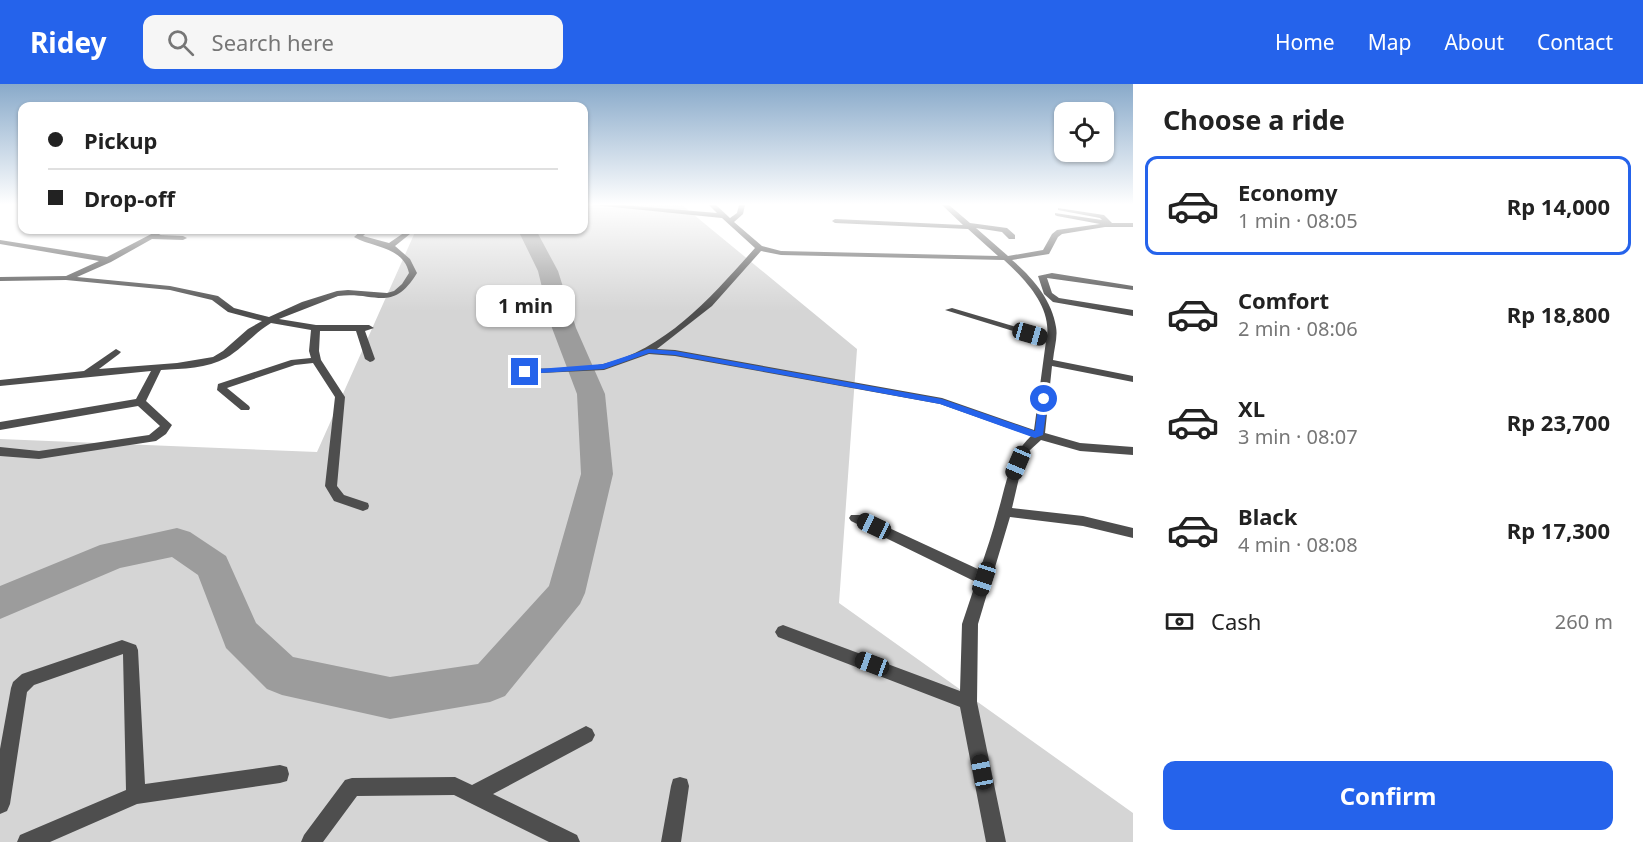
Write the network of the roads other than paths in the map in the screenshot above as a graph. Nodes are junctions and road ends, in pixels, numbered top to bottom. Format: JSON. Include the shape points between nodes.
{"nodes":[{"id":1,"x":144,"y":240,"type":"edge"},
{"id":2,"x":370,"y":240,"type":"edge"},
{"id":3,"x":398,"y":240,"type":"edge"},
{"id":4,"x":750,"y":240,"type":"edge"},
{"id":5,"x":986,"y":240,"type":"edge"},
{"id":6,"x":1053,"y":240,"type":"edge"},
{"id":7,"x":0,"y":242,"type":"edge"},
{"id":8,"x":390,"y":246,"type":"junction"},
{"id":9,"x":759,"y":248,"type":"junction"},
{"id":10,"x":1007,"y":258,"type":"junction"},
{"id":11,"x":108,"y":260,"type":"junction"},
{"id":12,"x":66,"y":278,"type":"junction"},
{"id":13,"x":0,"y":279,"type":"edge"},
{"id":14,"x":1133,"y":288,"type":"edge"},
{"id":15,"x":949,"y":310,"type":"dead end"},
{"id":16,"x":1133,"y":313,"type":"edge"},
{"id":17,"x":270,"y":320,"type":"junction"},
{"id":18,"x":316,"y":328,"type":"junction"},
{"id":19,"x":1051,"y":340,"type":"junction"},
{"id":20,"x":648,"y":351,"type":"junction"},
{"id":21,"x":116,"y":352,"type":"dead end"},
{"id":22,"x":370,"y":359,"type":"dead end"},
{"id":23,"x":316,"y":360,"type":"junction"},
{"id":24,"x":1048,"y":362,"type":"junction"},
{"id":25,"x":157,"y":369,"type":"junction"},
{"id":26,"x":525,"y":372,"type":"dead end"},
{"id":27,"x":85,"y":375,"type":"junction"},
{"id":28,"x":1133,"y":379,"type":"edge"},
{"id":29,"x":0,"y":383,"type":"edge"},
{"id":30,"x":140,"y":402,"type":"junction"},
{"id":31,"x":245,"y":408,"type":"dead end"},
{"id":32,"x":0,"y":426,"type":"edge"},
{"id":33,"x":1039,"y":435,"type":"junction"},
{"id":34,"x":0,"y":451,"type":"edge"},
{"id":35,"x":1133,"y":451,"type":"edge"},
{"id":36,"x":363,"y":506,"type":"dead end"},
{"id":37,"x":1005,"y":512,"type":"junction"},
{"id":38,"x":856,"y":518,"type":"dead end"},
{"id":39,"x":1133,"y":533,"type":"edge"},
{"id":40,"x":984,"y":579,"type":"junction"},
{"id":41,"x":783,"y":632,"type":"dead end"},
{"id":42,"x":968,"y":702,"type":"junction"},
{"id":43,"x":586,"y":735,"type":"dead end"},
{"id":44,"x":280,"y":774,"type":"dead end"},
{"id":45,"x":680,"y":786,"type":"dead end"},
{"id":46,"x":136,"y":795,"type":"junction"},
{"id":47,"x":472,"y":795,"type":"junction"},
{"id":48,"x":0,"y":804,"type":"edge"},
{"id":49,"x":27,"y":842,"type":"edge"},
{"id":50,"x":311,"y":842,"type":"edge"},
{"id":51,"x":570,"y":842,"type":"edge"},
{"id":52,"x":671,"y":842,"type":"edge"},
{"id":53,"x":996,"y":842,"type":"edge"}],
"edges":[{"from":1,"to":11,"type":"street"},
{"from":2,"to":8,"type":"street"},
{"from":3,"to":8,"type":"street"},
{"from":4,"to":9,"type":"street"},
{"from":5,"to":10,"type":"street"},
{"from":6,"to":10,"type":"street","via":[[1047,252]]},
{"from":7,"to":11,"type":"street"},
{"from":8,"to":17,"type":"street","via":[[413,268],[408,282],[394,293],[382,297],[345,293]]},
{"from":9,"to":10,"type":"street","via":[[781,253]]},
{"from":9,"to":20,"type":"street","via":[[709,304]]},
{"from":10,"to":19,"type":"street","via":[[1047,307]]},
{"from":11,"to":12,"type":"street"},
{"from":12,"to":13,"type":"street"},
{"from":12,"to":17,"type":"street","via":[[170,288],[215,298],[231,310]]},
{"from":14,"to":16,"type":"street","via":[[1042,276],[1048,294],[1056,300]]},
{"from":15,"to":19,"type":"street"},
{"from":17,"to":18,"type":"street"},
{"from":17,"to":25,"type":"street","via":[[217,359]]},
{"from":18,"to":22,"type":"street","via":[[365,328]]},
{"from":18,"to":23,"type":"street"},
{"from":19,"to":24,"type":"street"},
{"from":20,"to":26,"type":"street","via":[[604,367]]},
{"from":20,"to":33,"type":"street","via":[[942,401]]},
{"from":21,"to":27,"type":"street"},
{"from":23,"to":31,"type":"street","via":[[294,362],[222,386]]},
{"from":23,"to":36,"type":"street","via":[[340,397],[331,486],[339,498]]},
{"from":24,"to":28,"type":"street"},
{"from":24,"to":33,"type":"street"},
{"from":25,"to":27,"type":"street"},
{"from":25,"to":30,"type":"street"},
{"from":27,"to":29,"type":"street"},
{"from":30,"to":32,"type":"street"},
{"from":30,"to":34,"type":"street","via":[[166,425],[152,438],[39,454]]},
{"from":33,"to":35,"type":"street","via":[[1080,447]]},
{"from":33,"to":37,"type":"street","via":[[1024,449],[1012,478]]},
{"from":37,"to":39,"type":"street","via":[[1083,521]]},
{"from":37,"to":40,"type":"street"},
{"from":38,"to":40,"type":"street"},
{"from":40,"to":42,"type":"street","via":[[970,624]]},
{"from":41,"to":42,"type":"street"},
{"from":42,"to":53,"type":"street"},
{"from":43,"to":47,"type":"street"},
{"from":44,"to":46,"type":"street"},
{"from":45,"to":52,"type":"street"},
{"from":46,"to":48,"type":"street","via":[[132,664],[130,650],[122,647],[28,679],[19,688]]},
{"from":46,"to":49,"type":"street"},
{"from":47,"to":50,"type":"street","via":[[454,786],[352,787]]},
{"from":47,"to":51,"type":"street"}]}
